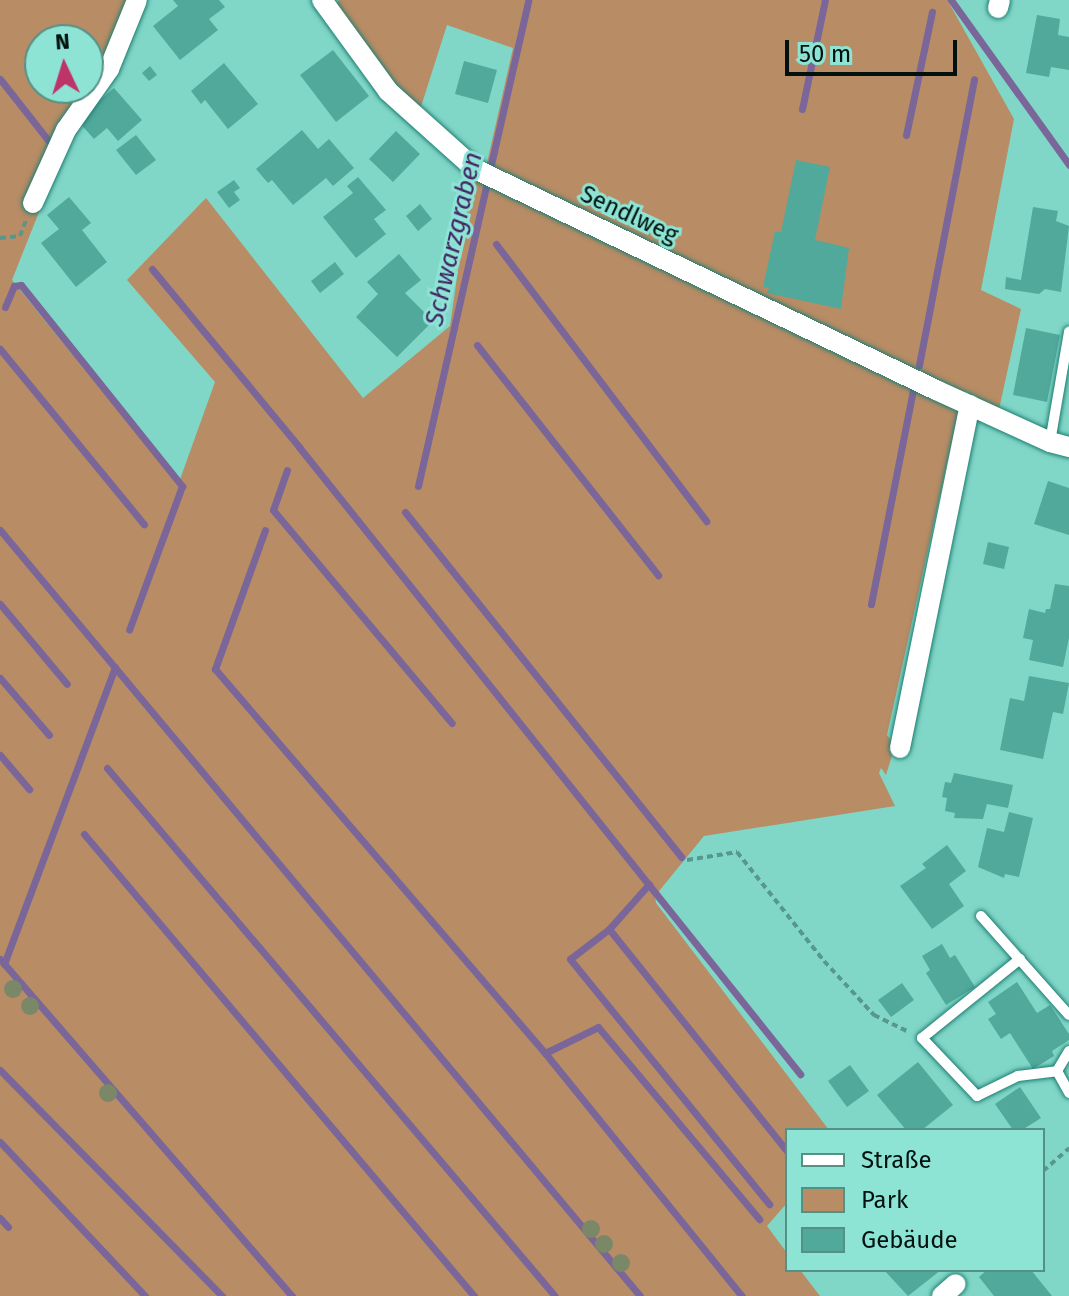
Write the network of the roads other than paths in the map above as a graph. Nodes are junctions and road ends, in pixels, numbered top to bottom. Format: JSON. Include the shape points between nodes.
{"nodes":[{"id":1,"x":137,"y":0,"type":"edge"},
{"id":2,"x":322,"y":0,"type":"edge"},
{"id":3,"x":33,"y":203,"type":"road end"},
{"id":4,"x":1069,"y":332,"type":"edge"},
{"id":5,"x":970,"y":405,"type":"junction"},
{"id":6,"x":1060,"y":444,"type":"edge"},
{"id":7,"x":900,"y":748,"type":"dead end"},
{"id":8,"x":981,"y":916,"type":"dead end"},
{"id":9,"x":1020,"y":959,"type":"junction"},
{"id":10,"x":1069,"y":1015,"type":"edge"},
{"id":11,"x":1069,"y":1051,"type":"edge"},
{"id":12,"x":1057,"y":1071,"type":"junction"},
{"id":13,"x":1069,"y":1093,"type":"edge"}],
"edges":[{"from":1,"to":3,"type":"street","via":[[109,69],[66,130]]},
{"from":2,"to":5,"type":"street","name":"Sendlweg","via":[[388,91],[475,169]]},
{"from":4,"to":6,"type":"lane"},
{"from":5,"to":6,"type":"street","name":"Sendlweg"},
{"from":5,"to":7,"type":"street"},
{"from":8,"to":9,"type":"lane"},
{"from":9,"to":10,"type":"lane"},
{"from":9,"to":12,"type":"lane","via":[[922,1038],[977,1096],[1018,1076]]},
{"from":11,"to":12,"type":"lane"},
{"from":12,"to":13,"type":"lane"}]}
